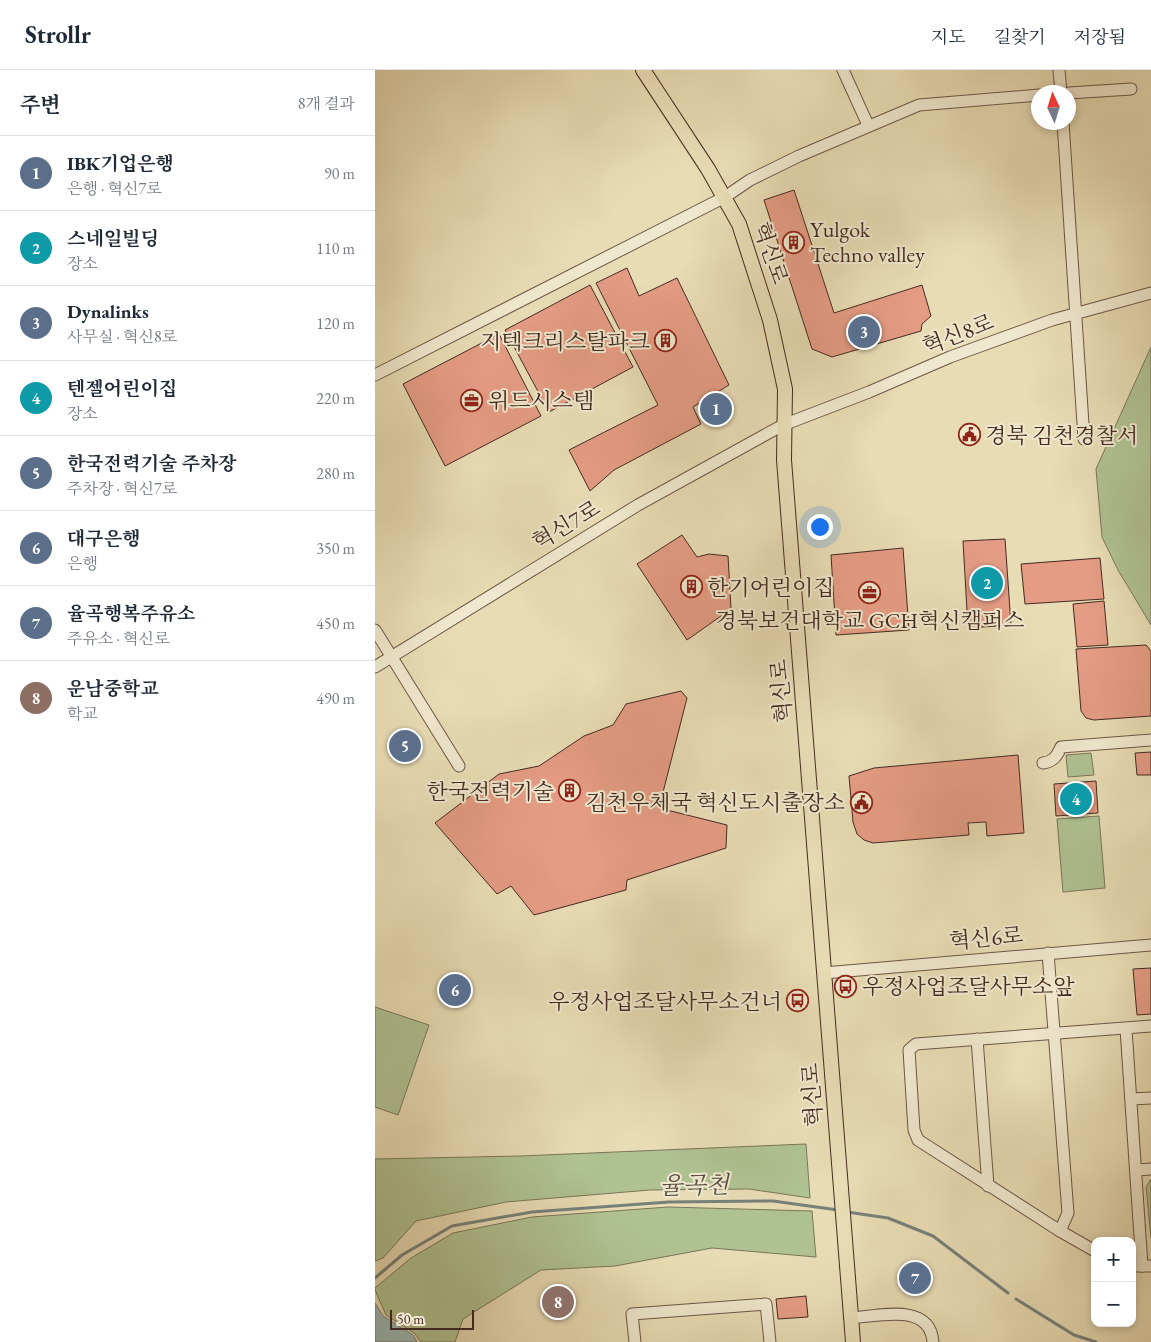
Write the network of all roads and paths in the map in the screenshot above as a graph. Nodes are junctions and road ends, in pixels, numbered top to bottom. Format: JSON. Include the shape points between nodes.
{"nodes":[{"id":1,"x":643,"y":70,"type":"edge"},
{"id":2,"x":843,"y":70,"type":"edge"},
{"id":3,"x":1059,"y":70,"type":"edge"},
{"id":4,"x":1060,"y":85,"type":"edge"},
{"id":5,"x":1131,"y":89,"type":"dead end"},
{"id":6,"x":1076,"y":93,"type":"edge"},
{"id":7,"x":1031,"y":96,"type":"edge"},
{"id":8,"x":868,"y":125,"type":"junction"},
{"id":9,"x":1064,"y":130,"type":"edge"},
{"id":10,"x":725,"y":197,"type":"junction"},
{"id":11,"x":1151,"y":293,"type":"edge"},
{"id":12,"x":1076,"y":313,"type":"junction"},
{"id":13,"x":375,"y":375,"type":"edge"},
{"id":14,"x":783,"y":425,"type":"junction"},
{"id":15,"x":1084,"y":438,"type":"dead end"},
{"id":16,"x":375,"y":630,"type":"edge"},
{"id":17,"x":392,"y":658,"type":"junction"},
{"id":18,"x":375,"y":668,"type":"edge"},
{"id":19,"x":1151,"y":740,"type":"edge"},
{"id":20,"x":1043,"y":763,"type":"dead end"},
{"id":21,"x":459,"y":766,"type":"dead end"},
{"id":22,"x":1151,"y":944,"type":"edge"},
{"id":23,"x":1048,"y":953,"type":"junction"},
{"id":24,"x":824,"y":973,"type":"junction"},
{"id":25,"x":1151,"y":1026,"type":"edge"},
{"id":26,"x":1126,"y":1028,"type":"junction"},
{"id":27,"x":1055,"y":1034,"type":"junction"},
{"id":28,"x":977,"y":1039,"type":"junction"},
{"id":29,"x":1151,"y":1098,"type":"edge"},
{"id":30,"x":1131,"y":1099,"type":"junction"},
{"id":31,"x":1151,"y":1169,"type":"edge"},
{"id":32,"x":1137,"y":1170,"type":"junction"},
{"id":33,"x":988,"y":1186,"type":"junction"},
{"id":34,"x":1060,"y":1231,"type":"junction"},
{"id":35,"x":1091,"y":1249,"type":"edge"},
{"id":36,"x":1142,"y":1266,"type":"edge"},
{"id":37,"x":851,"y":1318,"type":"junction"},
{"id":38,"x":635,"y":1342,"type":"edge"},
{"id":39,"x":770,"y":1342,"type":"edge"},
{"id":40,"x":853,"y":1342,"type":"edge"},
{"id":41,"x":933,"y":1342,"type":"edge"}],
"edges":[{"from":1,"to":10,"type":"main road","name":"혁신로"},
{"from":2,"to":8,"type":"street"},
{"from":3,"to":4,"type":"street"},
{"from":5,"to":6,"type":"street"},
{"from":7,"to":8,"type":"street","via":[[919,105]]},
{"from":8,"to":10,"type":"street","via":[[750,180]]},
{"from":9,"to":12,"type":"street"},
{"from":10,"to":13,"type":"street"},
{"from":10,"to":14,"type":"main road","name":"혁신로","via":[[739,224],[770,320],[785,389]]},
{"from":11,"to":12,"type":"street","name":"혁신8로"},
{"from":12,"to":14,"type":"street","name":"혁신8로","via":[[950,357]]},
{"from":12,"to":15,"type":"street"},
{"from":14,"to":17,"type":"street","name":"혁신7로","via":[[638,505]]},
{"from":14,"to":24,"type":"main road","name":"혁신로"},
{"from":16,"to":17,"type":"street"},
{"from":17,"to":18,"type":"street","name":"혁신7로"},
{"from":17,"to":21,"type":"street"},
{"from":19,"to":20,"type":"street","via":[[1061,747],[1055,758]]},
{"from":22,"to":23,"type":"street","name":"혁신6로"},
{"from":23,"to":24,"type":"street","name":"혁신6로"},
{"from":23,"to":27,"type":"street"},
{"from":24,"to":37,"type":"main road","name":"혁신로"},
{"from":25,"to":26,"type":"street"},
{"from":26,"to":27,"type":"street"},
{"from":26,"to":30,"type":"street"},
{"from":27,"to":28,"type":"street"},
{"from":27,"to":34,"type":"street","via":[[1068,1213]]},
{"from":28,"to":33,"type":"street"},
{"from":28,"to":33,"type":"street","via":[[916,1044],[909,1050],[908,1062],[915,1137]]},
{"from":29,"to":30,"type":"street"},
{"from":30,"to":32,"type":"street"},
{"from":31,"to":32,"type":"street"},
{"from":32,"to":36,"type":"street"},
{"from":33,"to":34,"type":"street"},
{"from":34,"to":35,"type":"street"},
{"from":37,"to":40,"type":"main road","name":"혁신로"},
{"from":37,"to":41,"type":"street","via":[[917,1316],[928,1325]]},
{"from":38,"to":39,"type":"street","via":[[632,1314],[766,1304]]}]}
